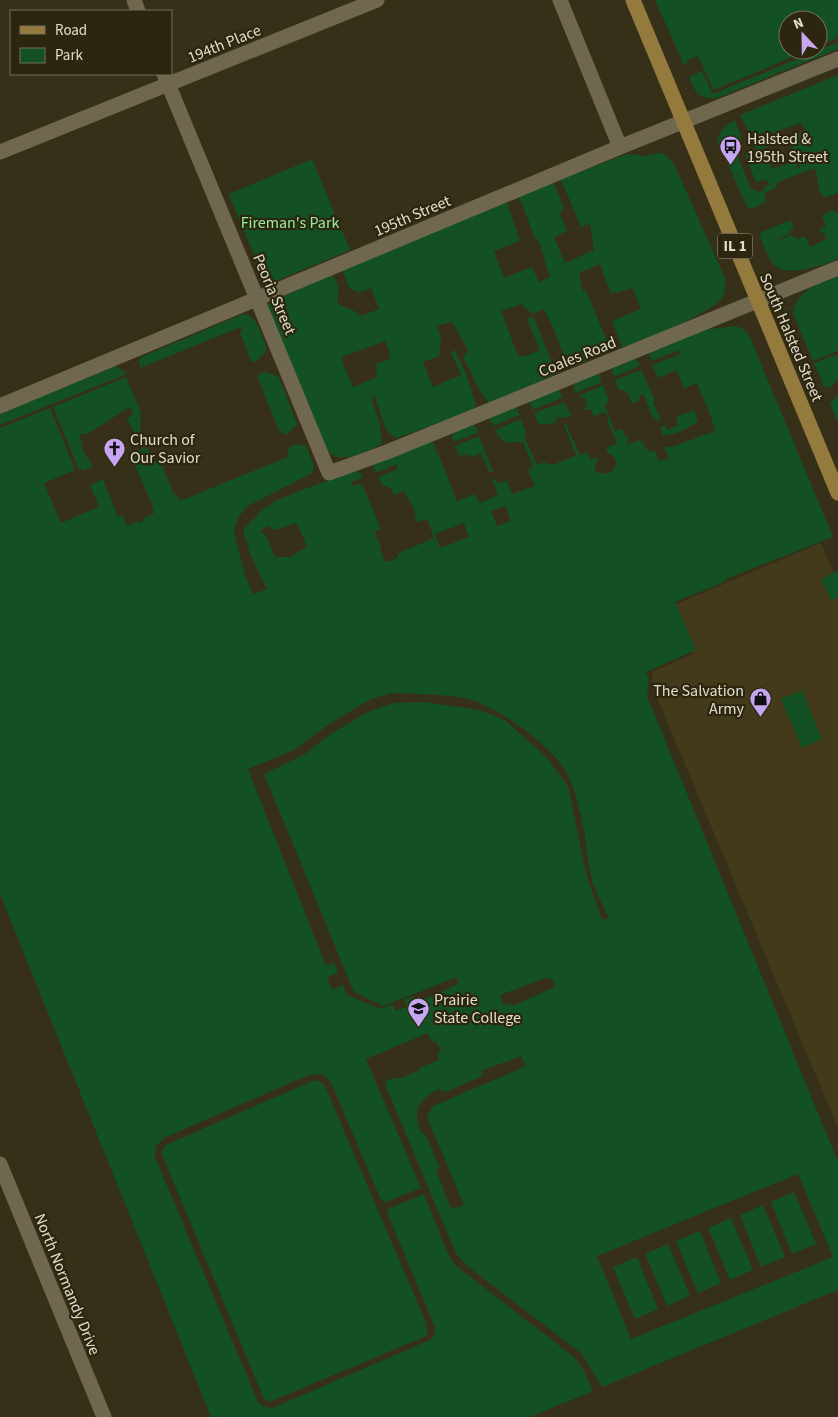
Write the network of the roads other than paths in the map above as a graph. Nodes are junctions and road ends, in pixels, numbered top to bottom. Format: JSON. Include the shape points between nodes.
{"nodes":[{"id":1,"x":377,"y":0,"type":"edge"},
{"id":2,"x":560,"y":0,"type":"edge"},
{"id":3,"x":633,"y":0,"type":"edge"},
{"id":4,"x":838,"y":59,"type":"edge"},
{"id":5,"x":166,"y":79,"type":"edge"},
{"id":6,"x":683,"y":122,"type":"junction"},
{"id":7,"x":620,"y":147,"type":"junction"},
{"id":8,"x":0,"y":152,"type":"edge"},
{"id":9,"x":838,"y":268,"type":"edge"},
{"id":10,"x":258,"y":299,"type":"junction"},
{"id":11,"x":758,"y":301,"type":"junction"},
{"id":12,"x":0,"y":406,"type":"edge"},
{"id":13,"x":328,"y":473,"type":"joint"},
{"id":14,"x":838,"y":493,"type":"edge"},
{"id":15,"x":0,"y":1164,"type":"edge"},
{"id":16,"x":104,"y":1417,"type":"edge"}],
"edges":[{"from":1,"to":5,"type":"street","name":"194th Place"},
{"from":2,"to":7,"type":"street"},
{"from":3,"to":6,"type":"main road","name":"South Halsted Street","number":"IL 1"},
{"from":4,"to":6,"type":"street","name":"195th Street"},
{"from":5,"to":8,"type":"street","name":"194th Place"},
{"from":5,"to":10,"type":"street","name":"Peoria Street"},
{"from":6,"to":7,"type":"street","name":"195th Street"},
{"from":6,"to":11,"type":"main road","name":"South Halsted Street","number":"IL 1"},
{"from":7,"to":10,"type":"street","name":"195th Street"},
{"from":9,"to":11,"type":"street","name":"Coales Road"},
{"from":10,"to":12,"type":"street","name":"195th Street"},
{"from":10,"to":13,"type":"street","name":"Peoria Street"},
{"from":11,"to":13,"type":"street","name":"Coales Road"},
{"from":11,"to":14,"type":"main road","name":"South Halsted Street","number":"IL 1"},
{"from":15,"to":16,"type":"street","name":"North Normandy Drive"}]}
